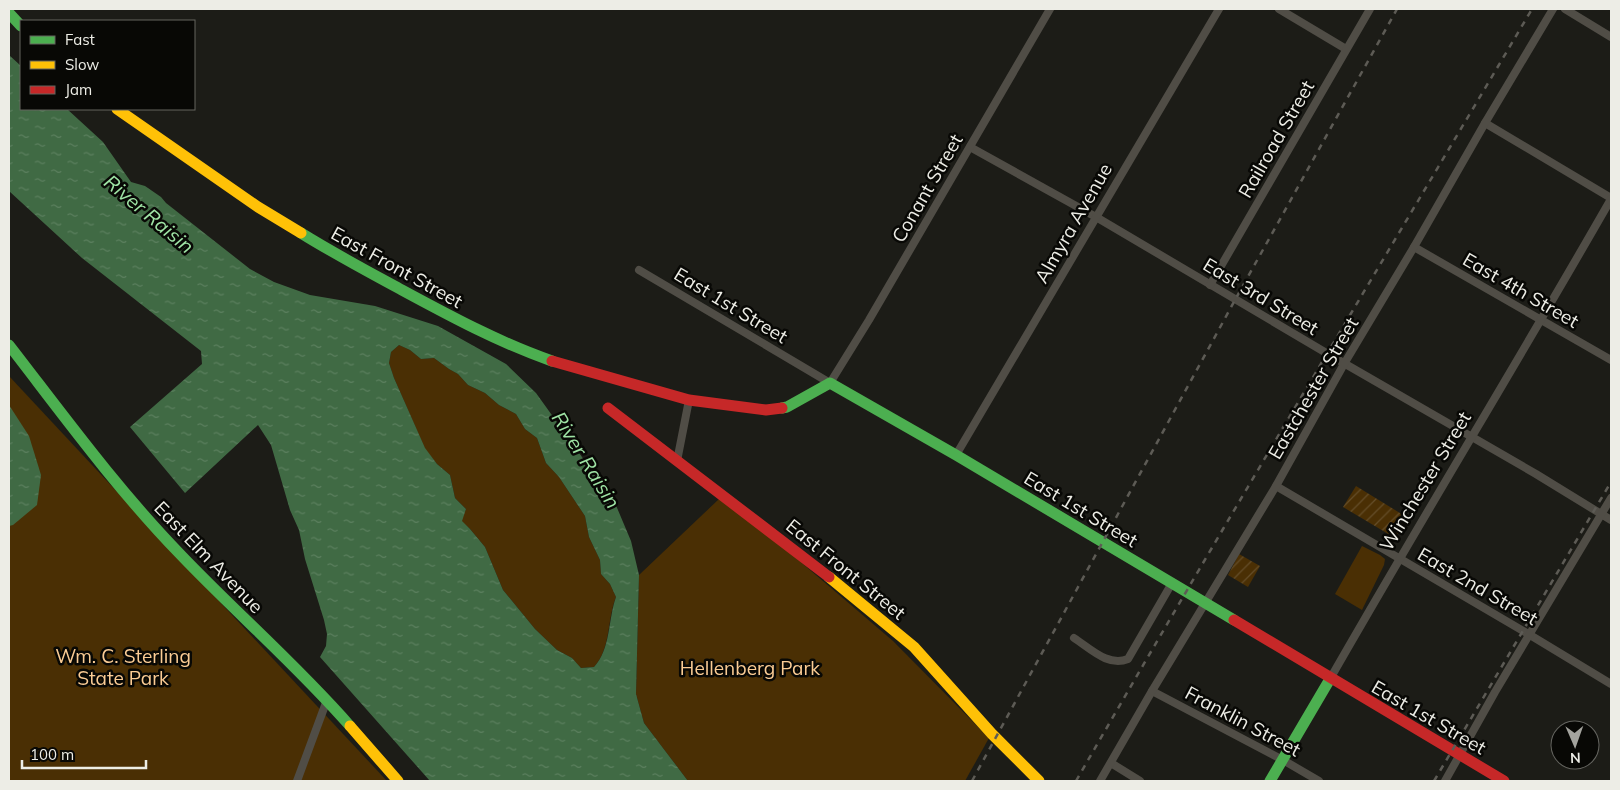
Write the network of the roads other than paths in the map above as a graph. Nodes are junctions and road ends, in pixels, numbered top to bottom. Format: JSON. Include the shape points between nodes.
{"nodes":[{"id":1,"x":1050,"y":9,"type":"edge"},
{"id":2,"x":1219,"y":9,"type":"edge"},
{"id":3,"x":1279,"y":9,"type":"edge"},
{"id":4,"x":1370,"y":9,"type":"edge"},
{"id":5,"x":1553,"y":9,"type":"edge"},
{"id":6,"x":1565,"y":9,"type":"edge"},
{"id":7,"x":9,"y":13,"type":"edge"},
{"id":8,"x":20,"y":25,"type":"edge"},
{"id":9,"x":1611,"y":37,"type":"edge"},
{"id":10,"x":1346,"y":49,"type":"junction"},
{"id":11,"x":118,"y":110,"type":"edge"},
{"id":12,"x":1485,"y":123,"type":"junction"},
{"id":13,"x":970,"y":146,"type":"junction"},
{"id":14,"x":1611,"y":198,"type":"edge"},
{"id":15,"x":1096,"y":217,"type":"junction"},
{"id":16,"x":1414,"y":247,"type":"junction"},
{"id":17,"x":639,"y":270,"type":"dead end"},
{"id":18,"x":1210,"y":285,"type":"junction"},
{"id":19,"x":1542,"y":320,"type":"junction"},
{"id":20,"x":9,"y":345,"type":"edge"},
{"id":21,"x":1611,"y":360,"type":"edge"},
{"id":22,"x":1344,"y":364,"type":"junction"},
{"id":23,"x":830,"y":383,"type":"junction"},
{"id":24,"x":689,"y":400,"type":"junction"},
{"id":25,"x":608,"y":408,"type":"dead end"},
{"id":26,"x":1471,"y":437,"type":"junction"},
{"id":27,"x":956,"y":455,"type":"junction"},
{"id":28,"x":677,"y":461,"type":"junction"},
{"id":29,"x":1276,"y":486,"type":"junction"},
{"id":30,"x":1611,"y":498,"type":"edge"},
{"id":31,"x":1601,"y":515,"type":"junction"},
{"id":32,"x":1611,"y":520,"type":"edge"},
{"id":33,"x":1399,"y":558,"type":"junction"},
{"id":34,"x":1172,"y":582,"type":"junction"},
{"id":35,"x":1206,"y":602,"type":"junction"},
{"id":36,"x":1530,"y":635,"type":"junction"},
{"id":37,"x":1074,"y":638,"type":"dead end"},
{"id":38,"x":1330,"y":679,"type":"junction"},
{"id":39,"x":1611,"y":684,"type":"edge"},
{"id":40,"x":1152,"y":691,"type":"junction"},
{"id":41,"x":327,"y":700,"type":"junction"},
{"id":42,"x":1460,"y":755,"type":"junction"},
{"id":43,"x":1283,"y":760,"type":"junction"},
{"id":44,"x":1111,"y":763,"type":"junction"},
{"id":45,"x":297,"y":781,"type":"edge"},
{"id":46,"x":398,"y":781,"type":"edge"},
{"id":47,"x":1039,"y":781,"type":"edge"},
{"id":48,"x":1100,"y":781,"type":"edge"},
{"id":49,"x":1140,"y":781,"type":"edge"},
{"id":50,"x":1270,"y":781,"type":"edge"},
{"id":51,"x":1318,"y":781,"type":"edge"},
{"id":52,"x":1445,"y":781,"type":"edge"},
{"id":53,"x":1504,"y":781,"type":"edge"}],
"edges":[{"from":1,"to":13,"type":"street","name":"Conant Street"},
{"from":2,"to":15,"type":"street","name":"Almyra Avenue"},
{"from":3,"to":10,"type":"street"},
{"from":4,"to":10,"type":"street","name":"Railroad Street"},
{"from":5,"to":12,"type":"street","name":"Eastchester Street"},
{"from":6,"to":9,"type":"street"},
{"from":7,"to":8,"type":"street"},
{"from":10,"to":18,"type":"street","name":"Railroad Street"},
{"from":11,"to":24,"type":"street","name":"East Front Street","via":[[251,202],[328,250],[460,322],[515,348],[564,366]]},
{"from":12,"to":14,"type":"street"},
{"from":12,"to":16,"type":"street","name":"Eastchester Street"},
{"from":13,"to":15,"type":"street","name":"East 3rd Street"},
{"from":13,"to":23,"type":"street","name":"Conant Street"},
{"from":14,"to":19,"type":"street","name":"Winchester Street"},
{"from":15,"to":18,"type":"street","name":"East 3rd Street"},
{"from":15,"to":27,"type":"street","name":"Almyra Avenue"},
{"from":16,"to":19,"type":"street","name":"East 4th Street"},
{"from":16,"to":22,"type":"street","name":"Eastchester Street"},
{"from":17,"to":23,"type":"street","name":"East 1st Street"},
{"from":18,"to":22,"type":"street","name":"East 3rd Street"},
{"from":19,"to":21,"type":"street","name":"East 4th Street"},
{"from":19,"to":26,"type":"street","name":"Winchester Street"},
{"from":20,"to":41,"type":"street","name":"East Elm Avenue","via":[[132,502]]},
{"from":22,"to":26,"type":"street","name":"East 3rd Street"},
{"from":22,"to":29,"type":"street","name":"Eastchester Street"},
{"from":23,"to":24,"type":"street","name":"East Front Street","via":[[787,407],[766,410]]},
{"from":23,"to":27,"type":"street","name":"East 1st Street"},
{"from":24,"to":28,"type":"street"},
{"from":25,"to":28,"type":"street","name":"East Front Street"},
{"from":26,"to":31,"type":"street","name":"East 3rd Street"},
{"from":26,"to":33,"type":"street","name":"Winchester Street"},
{"from":27,"to":34,"type":"street","name":"East 1st Street"},
{"from":28,"to":47,"type":"street","name":"East Front Street","via":[[834,581],[914,647]]},
{"from":29,"to":33,"type":"street","name":"East 2nd Street"},
{"from":29,"to":35,"type":"street","name":"Eastchester Street"},
{"from":30,"to":31,"type":"street"},
{"from":31,"to":32,"type":"street","name":"East 3rd Street"},
{"from":31,"to":36,"type":"street"},
{"from":33,"to":36,"type":"street","name":"East 2nd Street"},
{"from":33,"to":38,"type":"street","name":"Winchester Street"},
{"from":34,"to":35,"type":"street","name":"East 1st Street"},
{"from":34,"to":37,"type":"street","via":[[1128,659],[1110,662]]},
{"from":35,"to":38,"type":"street","name":"East 1st Street"},
{"from":35,"to":40,"type":"street","name":"Eastchester Street"},
{"from":36,"to":39,"type":"street","name":"East 2nd Street"},
{"from":36,"to":42,"type":"street"},
{"from":38,"to":42,"type":"street","name":"East 1st Street"},
{"from":38,"to":43,"type":"street","name":"Winchester Street"},
{"from":40,"to":43,"type":"street","name":"Franklin Street"},
{"from":40,"to":44,"type":"street","name":"Eastchester Street"},
{"from":41,"to":45,"type":"street"},
{"from":41,"to":46,"type":"street","name":"East Elm Avenue"},
{"from":42,"to":52,"type":"street"},
{"from":42,"to":53,"type":"street","name":"East 1st Street"},
{"from":43,"to":50,"type":"street","name":"Winchester Street"},
{"from":43,"to":51,"type":"street","name":"Franklin Street"},
{"from":44,"to":48,"type":"street","name":"Eastchester Street"},
{"from":44,"to":49,"type":"street"}]}
